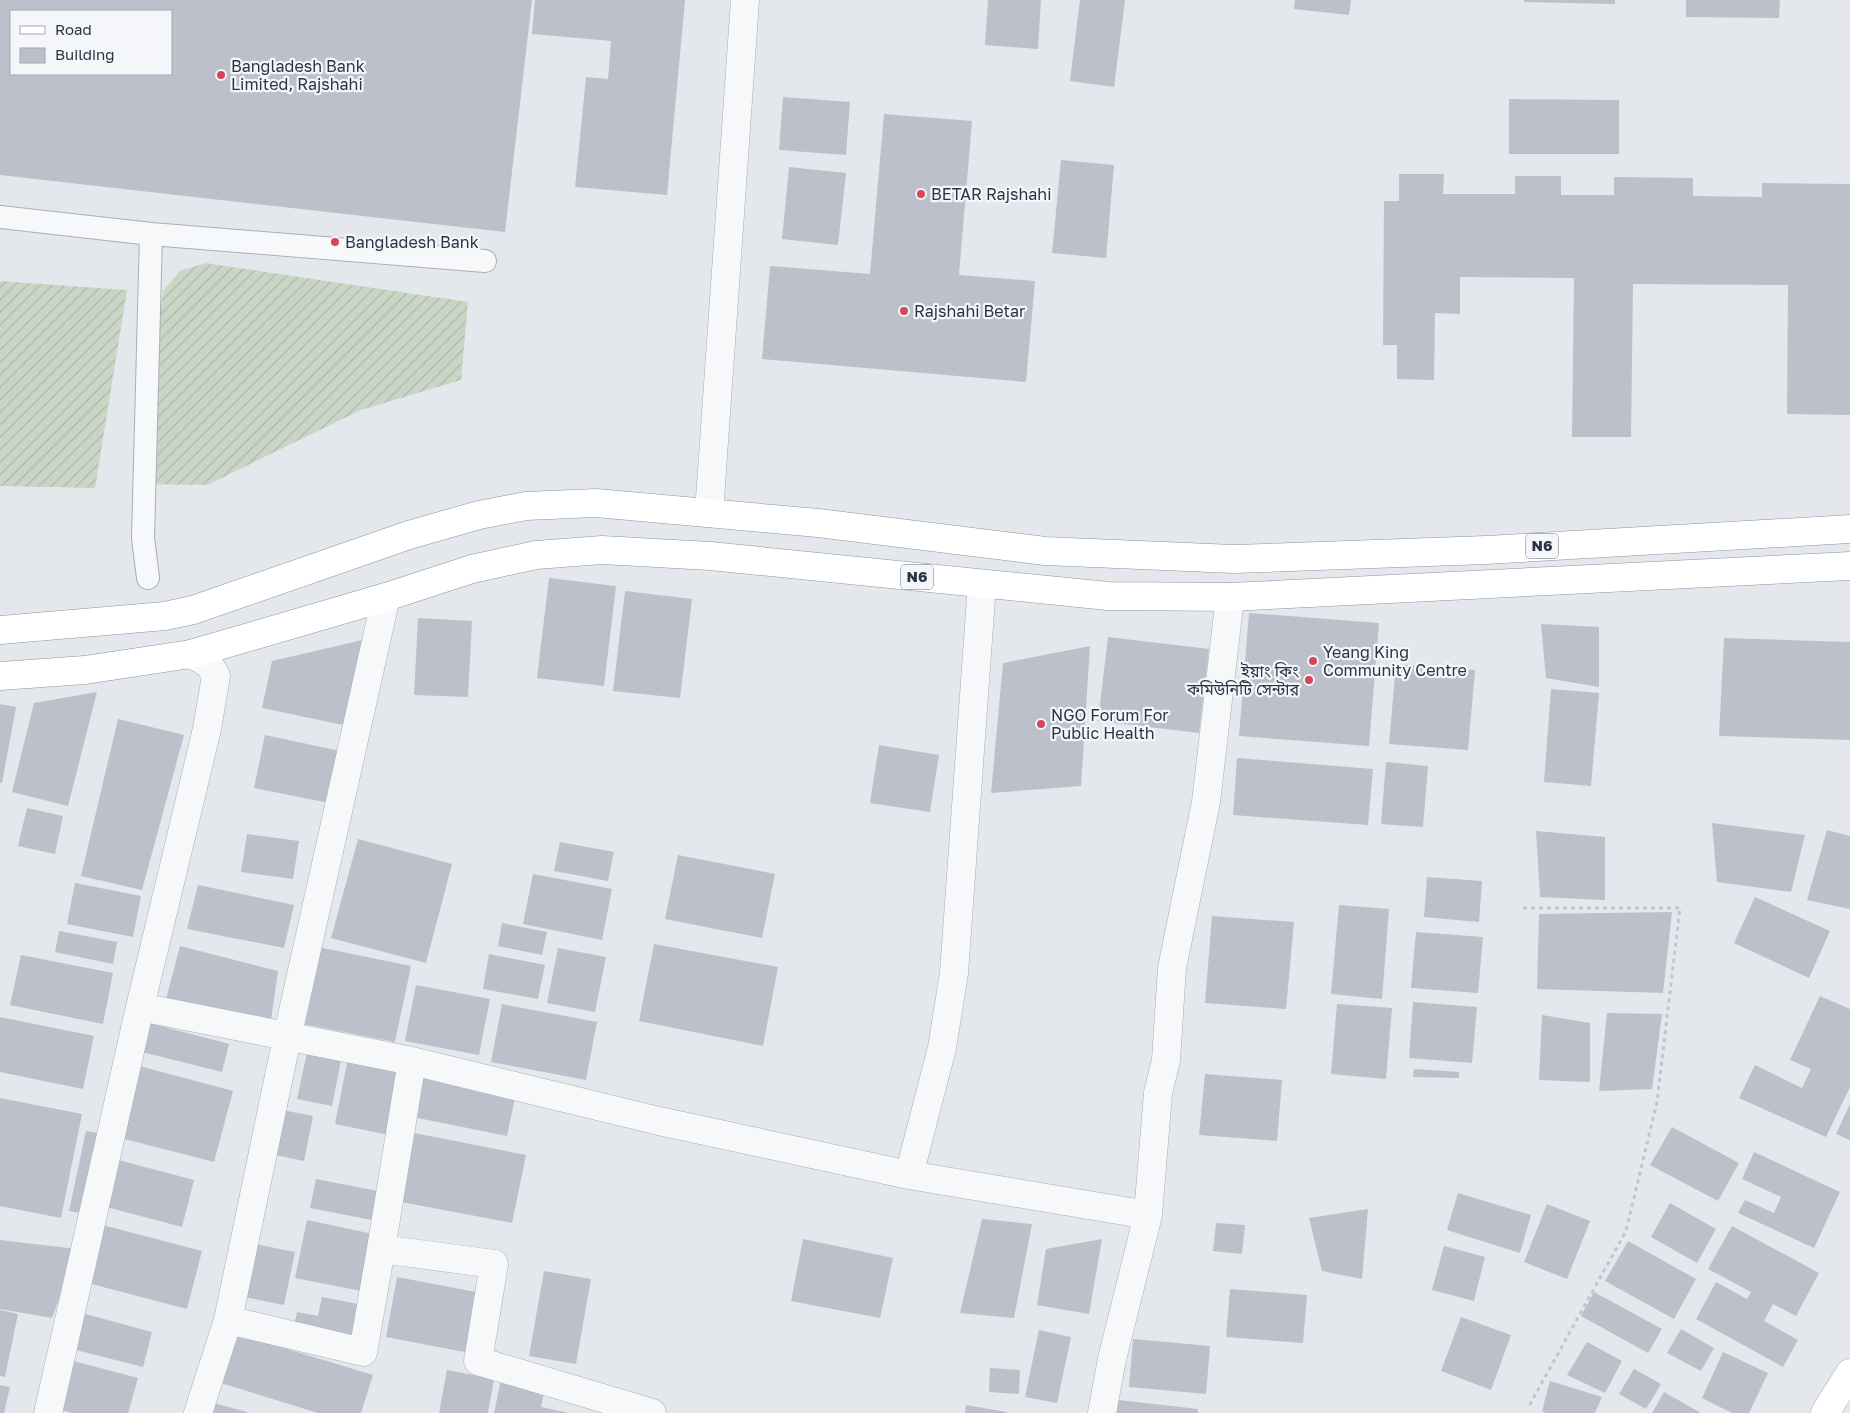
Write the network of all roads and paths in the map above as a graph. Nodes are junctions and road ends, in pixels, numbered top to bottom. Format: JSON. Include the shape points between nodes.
{"nodes":[{"id":1,"x":745,"y":0,"type":"edge"},
{"id":2,"x":0,"y":216,"type":"edge"},
{"id":3,"x":151,"y":234,"type":"junction"},
{"id":4,"x":485,"y":261,"type":"dead end"},
{"id":5,"x":709,"y":513,"type":"junction"},
{"id":6,"x":1850,"y":529,"type":"edge"},
{"id":7,"x":1850,"y":566,"type":"edge"},
{"id":8,"x":148,"y":578,"type":"dead end"},
{"id":9,"x":982,"y":584,"type":"junction"},
{"id":10,"x":386,"y":597,"type":"junction"},
{"id":11,"x":1230,"y":597,"type":"junction"},
{"id":12,"x":0,"y":630,"type":"edge"},
{"id":13,"x":191,"y":654,"type":"junction"},
{"id":14,"x":0,"y":676,"type":"edge"},
{"id":15,"x":1522,"y":908,"type":"dead end"},
{"id":16,"x":140,"y":1007,"type":"junction"},
{"id":17,"x":287,"y":1038,"type":"junction"},
{"id":18,"x":412,"y":1060,"type":"junction"},
{"id":19,"x":909,"y":1175,"type":"junction"},
{"id":20,"x":1148,"y":1215,"type":"junction"},
{"id":21,"x":381,"y":1249,"type":"junction"},
{"id":22,"x":228,"y":1320,"type":"junction"},
{"id":23,"x":1850,"y":1373,"type":"edge"},
{"id":24,"x":1529,"y":1406,"type":"dead end"},
{"id":25,"x":48,"y":1413,"type":"edge"},
{"id":26,"x":198,"y":1413,"type":"edge"},
{"id":27,"x":652,"y":1413,"type":"edge"},
{"id":28,"x":1102,"y":1413,"type":"edge"},
{"id":29,"x":1825,"y":1413,"type":"edge"}],
"edges":[{"from":1,"to":5,"type":"street"},
{"from":2,"to":3,"type":"lane"},
{"from":3,"to":4,"type":"lane"},
{"from":3,"to":8,"type":"lane","via":[[143,538]]},
{"from":5,"to":6,"type":"main road","number":"N6","via":[[1045,551],[1234,559],[1486,550]]},
{"from":5,"to":12,"type":"main road","number":"N6","via":[[596,502],[526,506],[479,514],[409,535],[193,610],[165,616]]},
{"from":7,"to":11,"type":"main road","number":"N6"},
{"from":9,"to":10,"type":"main road","number":"N6","via":[[710,556],[602,550],[536,555],[472,569]]},
{"from":9,"to":11,"type":"main road","number":"N6","via":[[1108,596]]},
{"from":9,"to":19,"type":"street","via":[[954,973],[942,1048]]},
{"from":10,"to":13,"type":"main road","number":"N6"},
{"from":10,"to":17,"type":"street"},
{"from":11,"to":20,"type":"street","via":[[1206,802],[1172,968],[1166,1060],[1158,1094]]},
{"from":13,"to":14,"type":"main road","number":"N6","via":[[85,670]]},
{"from":13,"to":16,"type":"street","via":[[208,664],[216,676],[214,690]]},
{"from":15,"to":24,"type":"path","via":[[1680,908],[1657,1102],[1626,1231]]},
{"from":16,"to":17,"type":"street"},
{"from":16,"to":25,"type":"street"},
{"from":17,"to":18,"type":"street"},
{"from":17,"to":22,"type":"street"},
{"from":18,"to":19,"type":"street","via":[[659,1121]]},
{"from":18,"to":21,"type":"street"},
{"from":19,"to":20,"type":"street"},
{"from":20,"to":28,"type":"street"},
{"from":21,"to":22,"type":"street","via":[[363,1352]]},
{"from":21,"to":27,"type":"street","via":[[494,1264],[478,1361]]},
{"from":22,"to":26,"type":"street"},
{"from":23,"to":29,"type":"main road"}]}
